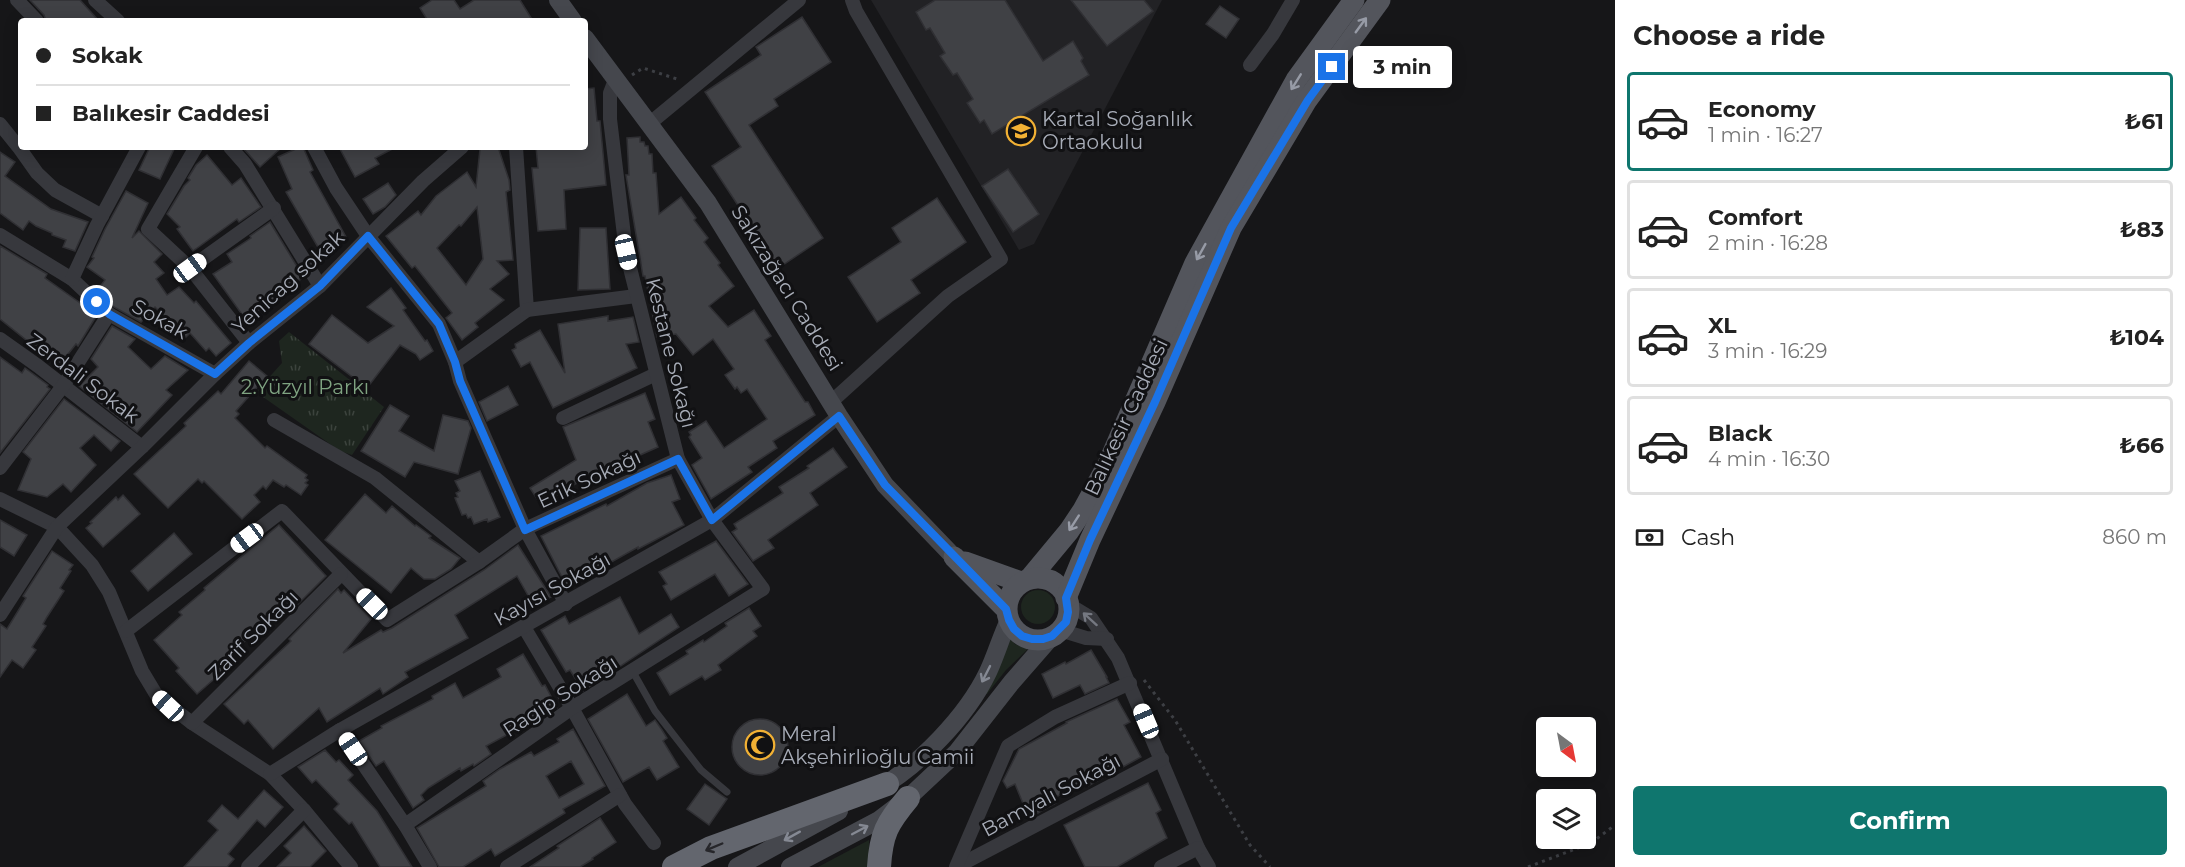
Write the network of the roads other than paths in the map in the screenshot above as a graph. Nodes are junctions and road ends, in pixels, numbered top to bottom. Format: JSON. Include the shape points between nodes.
{"nodes":[{"id":1,"x":17,"y":0,"type":"edge"},
{"id":2,"x":95,"y":0,"type":"edge"},
{"id":3,"x":558,"y":0,"type":"edge"},
{"id":4,"x":799,"y":0,"type":"edge"},
{"id":5,"x":852,"y":0,"type":"edge"},
{"id":6,"x":1293,"y":0,"type":"edge"},
{"id":7,"x":1354,"y":0,"type":"edge"},
{"id":8,"x":1380,"y":0,"type":"edge"},
{"id":9,"x":33,"y":18,"type":"edge"},
{"id":10,"x":115,"y":18,"type":"edge"},
{"id":11,"x":571,"y":18,"type":"edge"},
{"id":12,"x":588,"y":45,"type":"edge"},
{"id":13,"x":1250,"y":65,"type":"dead end"},
{"id":14,"x":616,"y":82,"type":"junction"},
{"id":15,"x":0,"y":124,"type":"edge"},
{"id":16,"x":649,"y":124,"type":"junction"},
{"id":17,"x":18,"y":146,"type":"edge"},
{"id":18,"x":21,"y":150,"type":"edge"},
{"id":19,"x":137,"y":150,"type":"edge"},
{"id":20,"x":194,"y":150,"type":"edge"},
{"id":21,"x":233,"y":150,"type":"edge"},
{"id":22,"x":316,"y":150,"type":"edge"},
{"id":23,"x":459,"y":150,"type":"edge"},
{"id":24,"x":516,"y":150,"type":"edge"},
{"id":25,"x":274,"y":208,"type":"junction"},
{"id":26,"x":102,"y":216,"type":"junction"},
{"id":27,"x":0,"y":235,"type":"edge"},
{"id":28,"x":368,"y":236,"type":"junction"},
{"id":29,"x":190,"y":268,"type":"junction"},
{"id":30,"x":72,"y":279,"type":"junction"},
{"id":31,"x":320,"y":286,"type":"junction"},
{"id":32,"x":636,"y":296,"type":"junction"},
{"id":33,"x":527,"y":310,"type":"junction"},
{"id":34,"x":109,"y":314,"type":"junction"},
{"id":35,"x":0,"y":339,"type":"edge"},
{"id":36,"x":249,"y":343,"type":"junction"},
{"id":37,"x":455,"y":362,"type":"junction"},
{"id":38,"x":215,"y":374,"type":"junction"},
{"id":39,"x":656,"y":374,"type":"junction"},
{"id":40,"x":63,"y":386,"type":"junction"},
{"id":41,"x":834,"y":409,"type":"junction"},
{"id":42,"x":563,"y":417,"type":"dead end"},
{"id":43,"x":274,"y":420,"type":"dead end"},
{"id":44,"x":142,"y":447,"type":"junction"},
{"id":45,"x":678,"y":459,"type":"junction"},
{"id":46,"x":0,"y":468,"type":"edge"},
{"id":47,"x":0,"y":500,"type":"edge"},
{"id":48,"x":712,"y":520,"type":"junction"},
{"id":49,"x":57,"y":527,"type":"junction"},
{"id":50,"x":525,"y":530,"type":"junction"},
{"id":51,"x":954,"y":556,"type":"junction"},
{"id":52,"x":479,"y":562,"type":"junction"},
{"id":53,"x":341,"y":573,"type":"junction"},
{"id":54,"x":1026,"y":580,"type":"junction"},
{"id":55,"x":1067,"y":601,"type":"junction"},
{"id":56,"x":566,"y":604,"type":"junction"},
{"id":57,"x":0,"y":615,"type":"edge"},
{"id":58,"x":1008,"y":615,"type":"junction"},
{"id":59,"x":524,"y":627,"type":"junction"},
{"id":60,"x":126,"y":631,"type":"junction"},
{"id":61,"x":1056,"y":633,"type":"junction"},
{"id":62,"x":1107,"y":639,"type":"junction"},
{"id":63,"x":633,"y":672,"type":"junction"},
{"id":64,"x":1136,"y":681,"type":"junction"},
{"id":65,"x":572,"y":708,"type":"junction"},
{"id":66,"x":192,"y":723,"type":"junction"},
{"id":67,"x":340,"y":730,"type":"junction"},
{"id":68,"x":1162,"y":759,"type":"junction"},
{"id":69,"x":270,"y":774,"type":"junction"},
{"id":70,"x":887,"y":784,"type":"junction"},
{"id":71,"x":727,"y":792,"type":"dead end"},
{"id":72,"x":620,"y":795,"type":"junction"},
{"id":73,"x":908,"y":798,"type":"junction"},
{"id":74,"x":304,"y":810,"type":"junction"},
{"id":75,"x":405,"y":825,"type":"junction"},
{"id":76,"x":654,"y":843,"type":"dead end"},
{"id":77,"x":1198,"y":848,"type":"junction"},
{"id":78,"x":957,"y":866,"type":"edge"},
{"id":79,"x":248,"y":867,"type":"edge"},
{"id":80,"x":351,"y":867,"type":"edge"},
{"id":81,"x":430,"y":867,"type":"edge"},
{"id":82,"x":507,"y":867,"type":"edge"},
{"id":83,"x":674,"y":867,"type":"edge"},
{"id":84,"x":737,"y":867,"type":"edge"},
{"id":85,"x":790,"y":867,"type":"edge"},
{"id":86,"x":879,"y":867,"type":"edge"},
{"id":87,"x":1161,"y":867,"type":"edge"},
{"id":88,"x":1209,"y":867,"type":"edge"}],
"edges":[{"from":1,"to":9,"type":"street"},
{"from":2,"to":10,"type":"street"},
{"from":3,"to":11,"type":"main road"},
{"from":4,"to":16,"type":"street"},
{"from":5,"to":41,"type":"street","name":"Kayısı Sokağı","via":[[1001,259],[948,297]]},
{"from":6,"to":13,"type":"street"},
{"from":7,"to":54,"type":"main road","name":"Balıkesir Caddesi","one_way":true,"via":[[1296,80],[1195,262],[1108,464],[1083,510]]},
{"from":55,"to":8,"type":"main road","name":"Balıkesir Caddesi","one_way":true,"via":[[1090,540],[1231,228],[1308,100]]},
{"from":12,"to":14,"type":"main road","name":"Sakızağacı Caddesi"},
{"from":14,"to":16,"type":"main road","name":"Sakızağacı Caddesi"},
{"from":14,"to":32,"type":"street","name":"Kestane Sokağı","via":[[610,93],[609,119],[626,252]]},
{"from":15,"to":17,"type":"street"},
{"from":16,"to":41,"type":"main road","name":"Sakızağacı Caddesi","via":[[708,203]]},
{"from":18,"to":26,"type":"street","via":[[55,190]]},
{"from":19,"to":26,"type":"street"},
{"from":20,"to":29,"type":"street","via":[[148,229]]},
{"from":21,"to":25,"type":"street"},
{"from":22,"to":28,"type":"street"},
{"from":23,"to":28,"type":"street","name":"Yenicag sokak"},
{"from":24,"to":33,"type":"street"},
{"from":25,"to":29,"type":"street"},
{"from":25,"to":31,"type":"street"},
{"from":26,"to":30,"type":"street"},
{"from":27,"to":30,"type":"street","name":"Sokak"},
{"from":28,"to":31,"type":"street","name":"Yenicag sokak"},
{"from":28,"to":37,"type":"street","via":[[439,324]]},
{"from":29,"to":36,"type":"street"},
{"from":30,"to":34,"type":"street","name":"Sokak"},
{"from":31,"to":36,"type":"street","name":"Yenicag sokak"},
{"from":32,"to":33,"type":"street"},
{"from":32,"to":39,"type":"street","name":"Kestane Sokağı"},
{"from":33,"to":37,"type":"street"},
{"from":34,"to":38,"type":"street","name":"Sokak"},
{"from":34,"to":40,"type":"street"},
{"from":35,"to":40,"type":"street","name":"Zerdali Sokak"},
{"from":36,"to":38,"type":"street","name":"Yenicag sokak"},
{"from":37,"to":50,"type":"street"},
{"from":38,"to":44,"type":"street","name":"Yenicag sokak"},
{"from":39,"to":42,"type":"street"},
{"from":39,"to":45,"type":"street","name":"Kestane Sokağı"},
{"from":40,"to":44,"type":"street","name":"Zerdali Sokak"},
{"from":40,"to":46,"type":"street"},
{"from":41,"to":48,"type":"street","name":"Kayısı Sokağı"},
{"from":41,"to":51,"type":"main road","name":"Sakızağacı Caddesi","via":[[885,485]]},
{"from":43,"to":52,"type":"street","via":[[375,478]]},
{"from":44,"to":49,"type":"street","name":"Yenicag sokak"},
{"from":45,"to":48,"type":"street","name":"Kestane Sokağı"},
{"from":45,"to":50,"type":"street","name":"Erik Sokağı"},
{"from":47,"to":49,"type":"street"},
{"from":48,"to":56,"type":"street","name":"Kayısı Sokağı"},
{"from":48,"to":63,"type":"street","name":"Ragip Sokağı","via":[[763,589]]},
{"from":49,"to":57,"type":"street","name":"Yenicag sokak"},
{"from":49,"to":60,"type":"street","via":[[102,580]]},
{"from":50,"to":52,"type":"street","name":"Erik Sokağı"},
{"from":50,"to":56,"type":"street"},
{"from":51,"to":54,"type":"main road"},
{"from":51,"to":58,"type":"main road"},
{"from":52,"to":53,"type":"street","name":"Erik Sokağı","via":[[387,620]]},
{"from":53,"to":60,"type":"street","name":"Erik Sokağı","via":[[282,511]]},
{"from":53,"to":66,"type":"street","name":"Zarif Sokağı"},
{"from":54,"to":55,"type":"main road","via":[[1050,580],[1058,585]]},
{"from":54,"to":58,"type":"main road","via":[[1013,589],[1008,599]]},
{"from":55,"to":61,"type":"main road","via":[[1066,622]]},
{"from":62,"to":55,"type":"street","one_way":true,"via":[[1091,618]]},
{"from":56,"to":59,"type":"street","name":"Kayısı Sokağı"},
{"from":58,"to":61,"type":"main road","via":[[1022,636],[1043,639]]},
{"from":58,"to":70,"type":"main road","one_way":true,"via":[[987,673],[972,698],[934,744]]},
{"from":59,"to":65,"type":"street"},
{"from":59,"to":67,"type":"street","name":"Kayısı Sokağı"},
{"from":60,"to":66,"type":"street","via":[[148,684],[168,706]]},
{"from":61,"to":62,"type":"street"},
{"from":61,"to":73,"type":"main road","via":[[957,752]]},
{"from":62,"to":64,"type":"street"},
{"from":63,"to":65,"type":"street","name":"Ragip Sokağı"},
{"from":63,"to":71,"type":"lane","via":[[661,719],[701,770]]},
{"from":64,"to":68,"type":"street"},
{"from":64,"to":78,"type":"street","via":[[1055,717],[1008,746]]},
{"from":65,"to":72,"type":"street"},
{"from":65,"to":75,"type":"street","name":"Ragip Sokağı"},
{"from":66,"to":69,"type":"street"},
{"from":67,"to":69,"type":"street","name":"Kayısı Sokağı"},
{"from":67,"to":75,"type":"street"},
{"from":68,"to":77,"type":"street"},
{"from":68,"to":78,"type":"street","name":"Bamyalı Sokağı"},
{"from":69,"to":74,"type":"street"},
{"from":70,"to":83,"type":"highway","one_way":true,"via":[[711,848]]},
{"from":70,"to":84,"type":"main road","one_way":true},
{"from":72,"to":76,"type":"street"},
{"from":72,"to":82,"type":"street"},
{"from":85,"to":73,"type":"main road","one_way":true,"via":[[879,820]]},
{"from":73,"to":86,"type":"highway","via":[[889,822],[880,845]]},
{"from":74,"to":79,"type":"street"},
{"from":74,"to":80,"type":"street"},
{"from":75,"to":81,"type":"street"},
{"from":77,"to":87,"type":"street"},
{"from":77,"to":88,"type":"street"}]}
